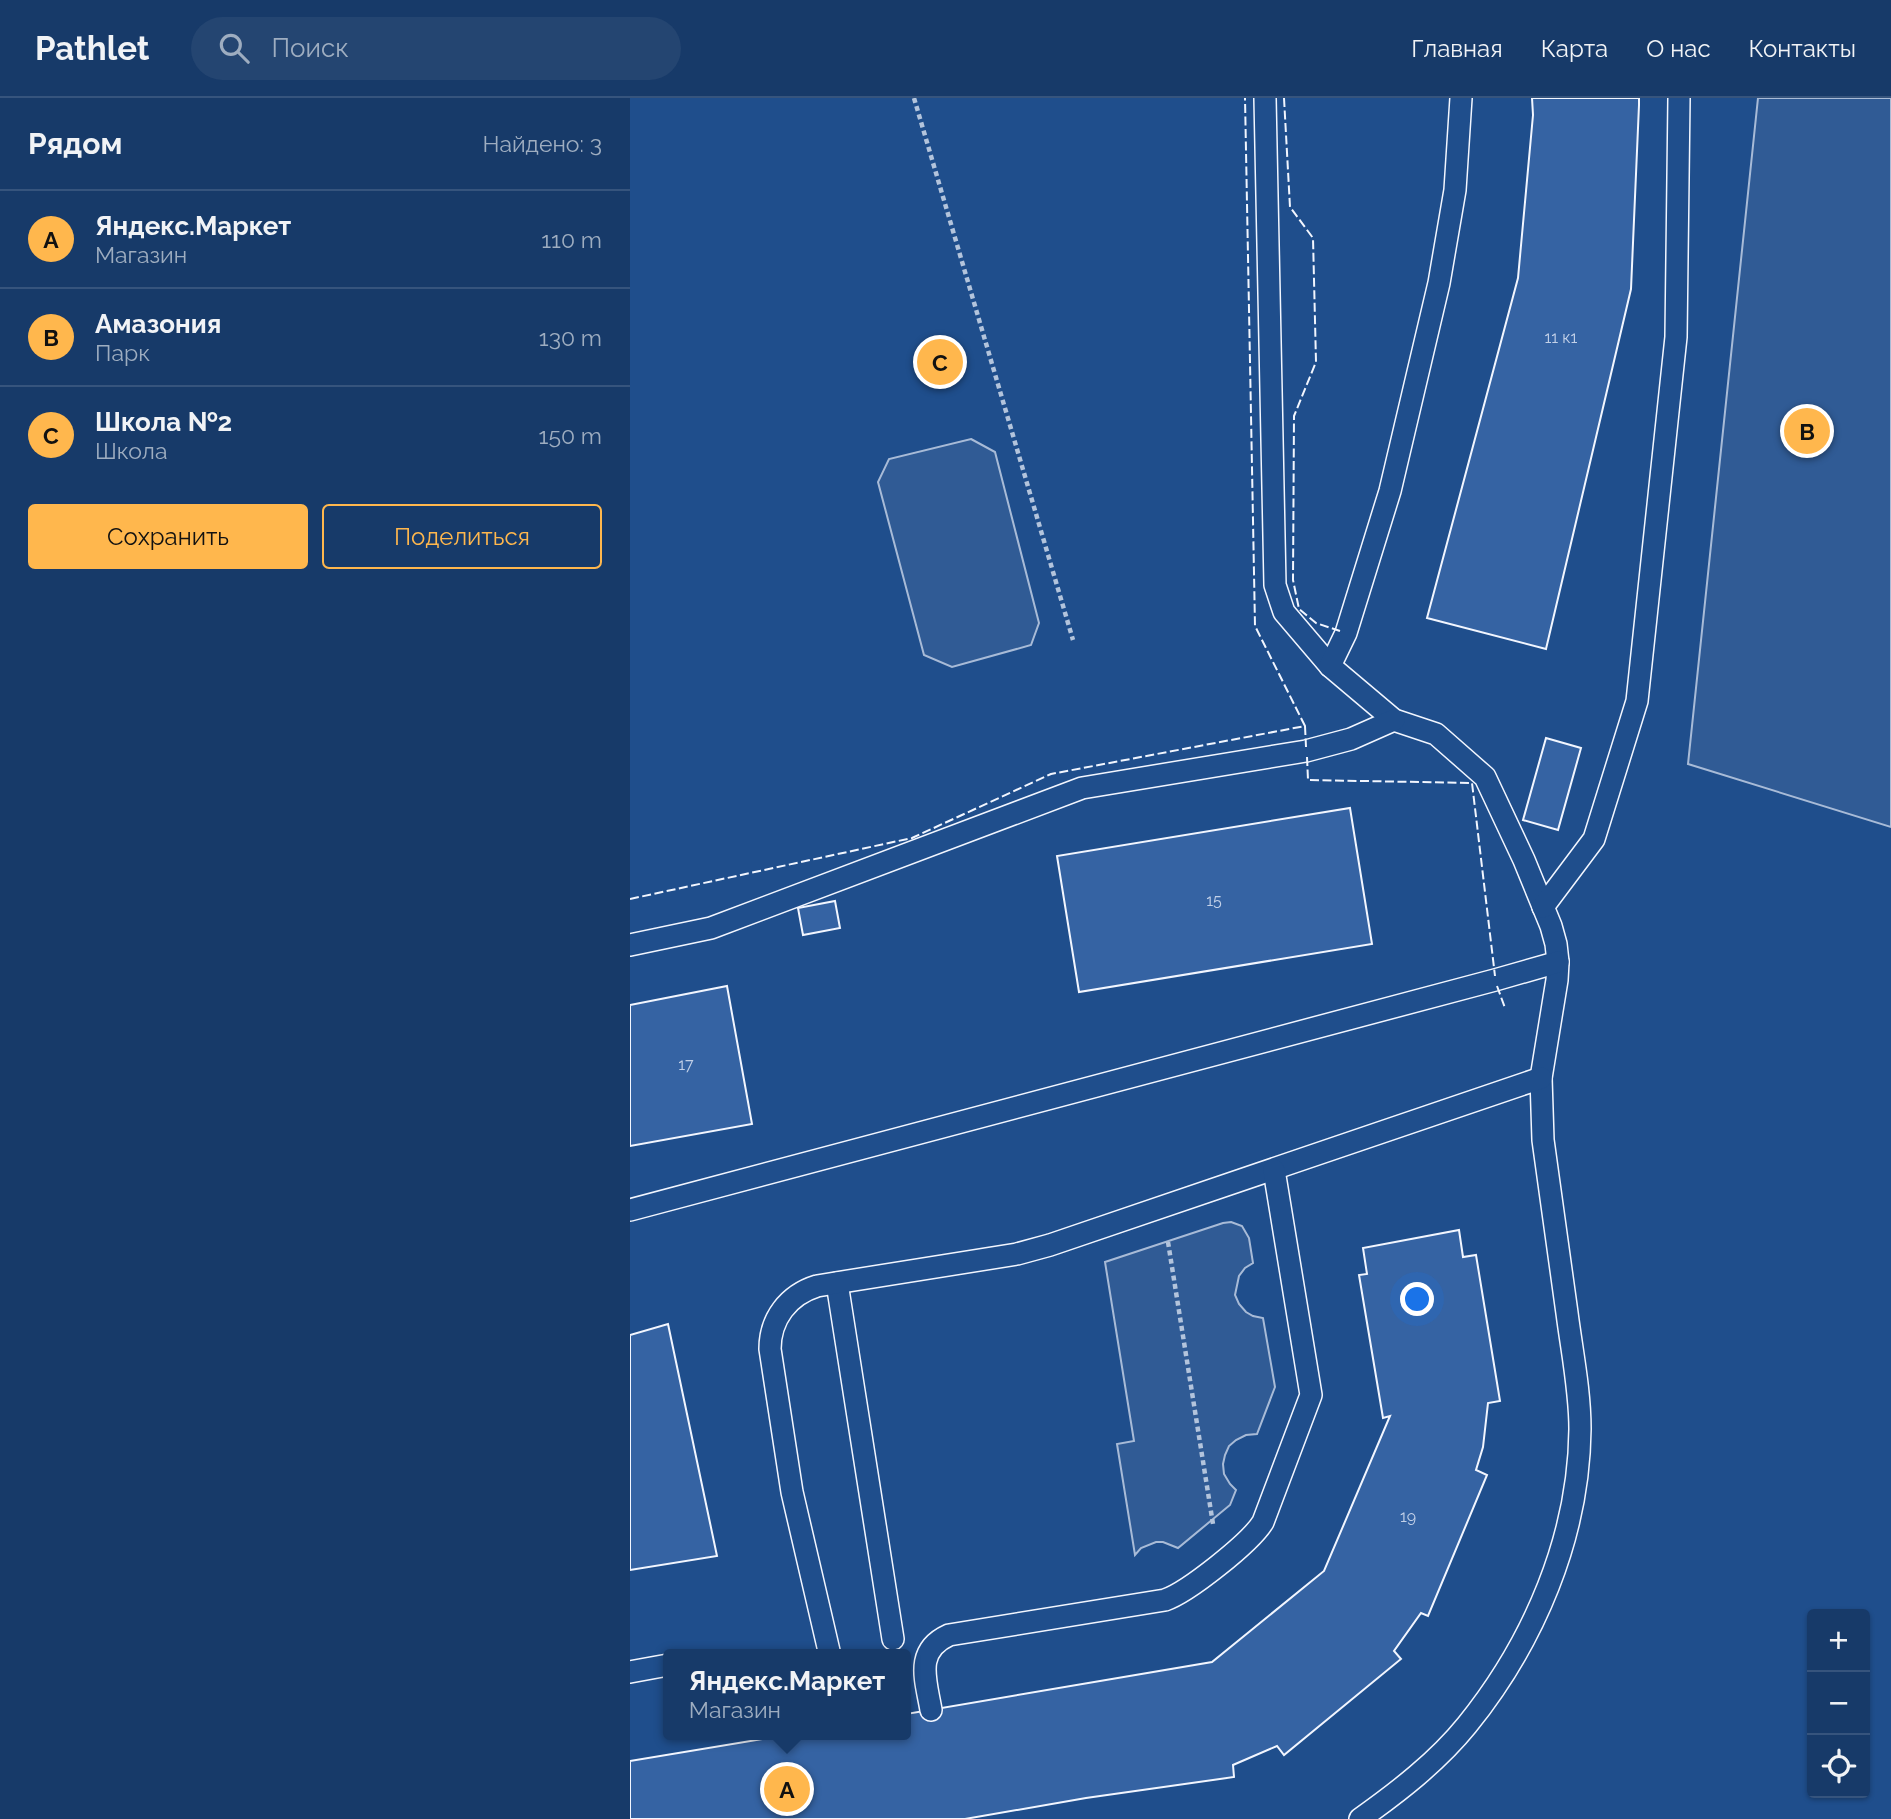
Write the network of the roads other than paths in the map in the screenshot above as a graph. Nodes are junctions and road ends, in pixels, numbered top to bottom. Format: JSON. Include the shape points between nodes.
{"nodes":[{"id":1,"x":1265,"y":98,"type":"edge"},
{"id":2,"x":1461,"y":98,"type":"edge"},
{"id":3,"x":1679,"y":98,"type":"edge"},
{"id":4,"x":1330,"y":666,"type":"junction"},
{"id":5,"x":1394,"y":720,"type":"junction"},
{"id":6,"x":1543,"y":907,"type":"junction"},
{"id":7,"x":630,"y":945,"type":"edge"},
{"id":8,"x":1558,"y":962,"type":"junction"},
{"id":9,"x":1541,"y":1078,"type":"junction"},
{"id":10,"x":1274,"y":1170,"type":"junction"},
{"id":11,"x":630,"y":1210,"type":"edge"},
{"id":12,"x":837,"y":1283,"type":"junction"},
{"id":13,"x":893,"y":1639,"type":"dead end"},
{"id":14,"x":829,"y":1649,"type":"edge"},
{"id":15,"x":663,"y":1666,"type":"edge"},
{"id":16,"x":630,"y":1672,"type":"edge"},
{"id":17,"x":931,"y":1710,"type":"dead end"},
{"id":18,"x":1360,"y":1819,"type":"edge"}],
"edges":[{"from":1,"to":4,"type":"lane","via":[[1275,585],[1284,612]]},
{"from":2,"to":4,"type":"lane","via":[[1455,190],[1439,283],[1390,491],[1346,633]]},
{"from":3,"to":6,"type":"lane","via":[[1676,337],[1637,701],[1594,839]]},
{"from":4,"to":5,"type":"lane"},
{"from":5,"to":6,"type":"lane","via":[[1436,734],[1485,777]]},
{"from":5,"to":7,"type":"lane","via":[[1351,739],[1306,751],[1082,788],[711,928]]},
{"from":6,"to":8,"type":"lane"},
{"from":8,"to":9,"type":"lane"},
{"from":8,"to":11,"type":"lane"},
{"from":9,"to":10,"type":"lane"},
{"from":9,"to":18,"type":"lane","via":[[1543,1140],[1578,1395],[1578,1461],[1568,1527],[1536,1614],[1499,1681],[1465,1727],[1425,1768]]},
{"from":10,"to":12,"type":"lane","via":[[1017,1254]]},
{"from":10,"to":17,"type":"lane","via":[[1311,1395],[1263,1522],[1188,1588],[1165,1600],[940,1639],[925,1662]]},
{"from":12,"to":13,"type":"lane"},
{"from":12,"to":14,"type":"lane","via":[[798,1293],[774,1322],[770,1338],[792,1492]]},
{"from":15,"to":16,"type":"lane"}]}
